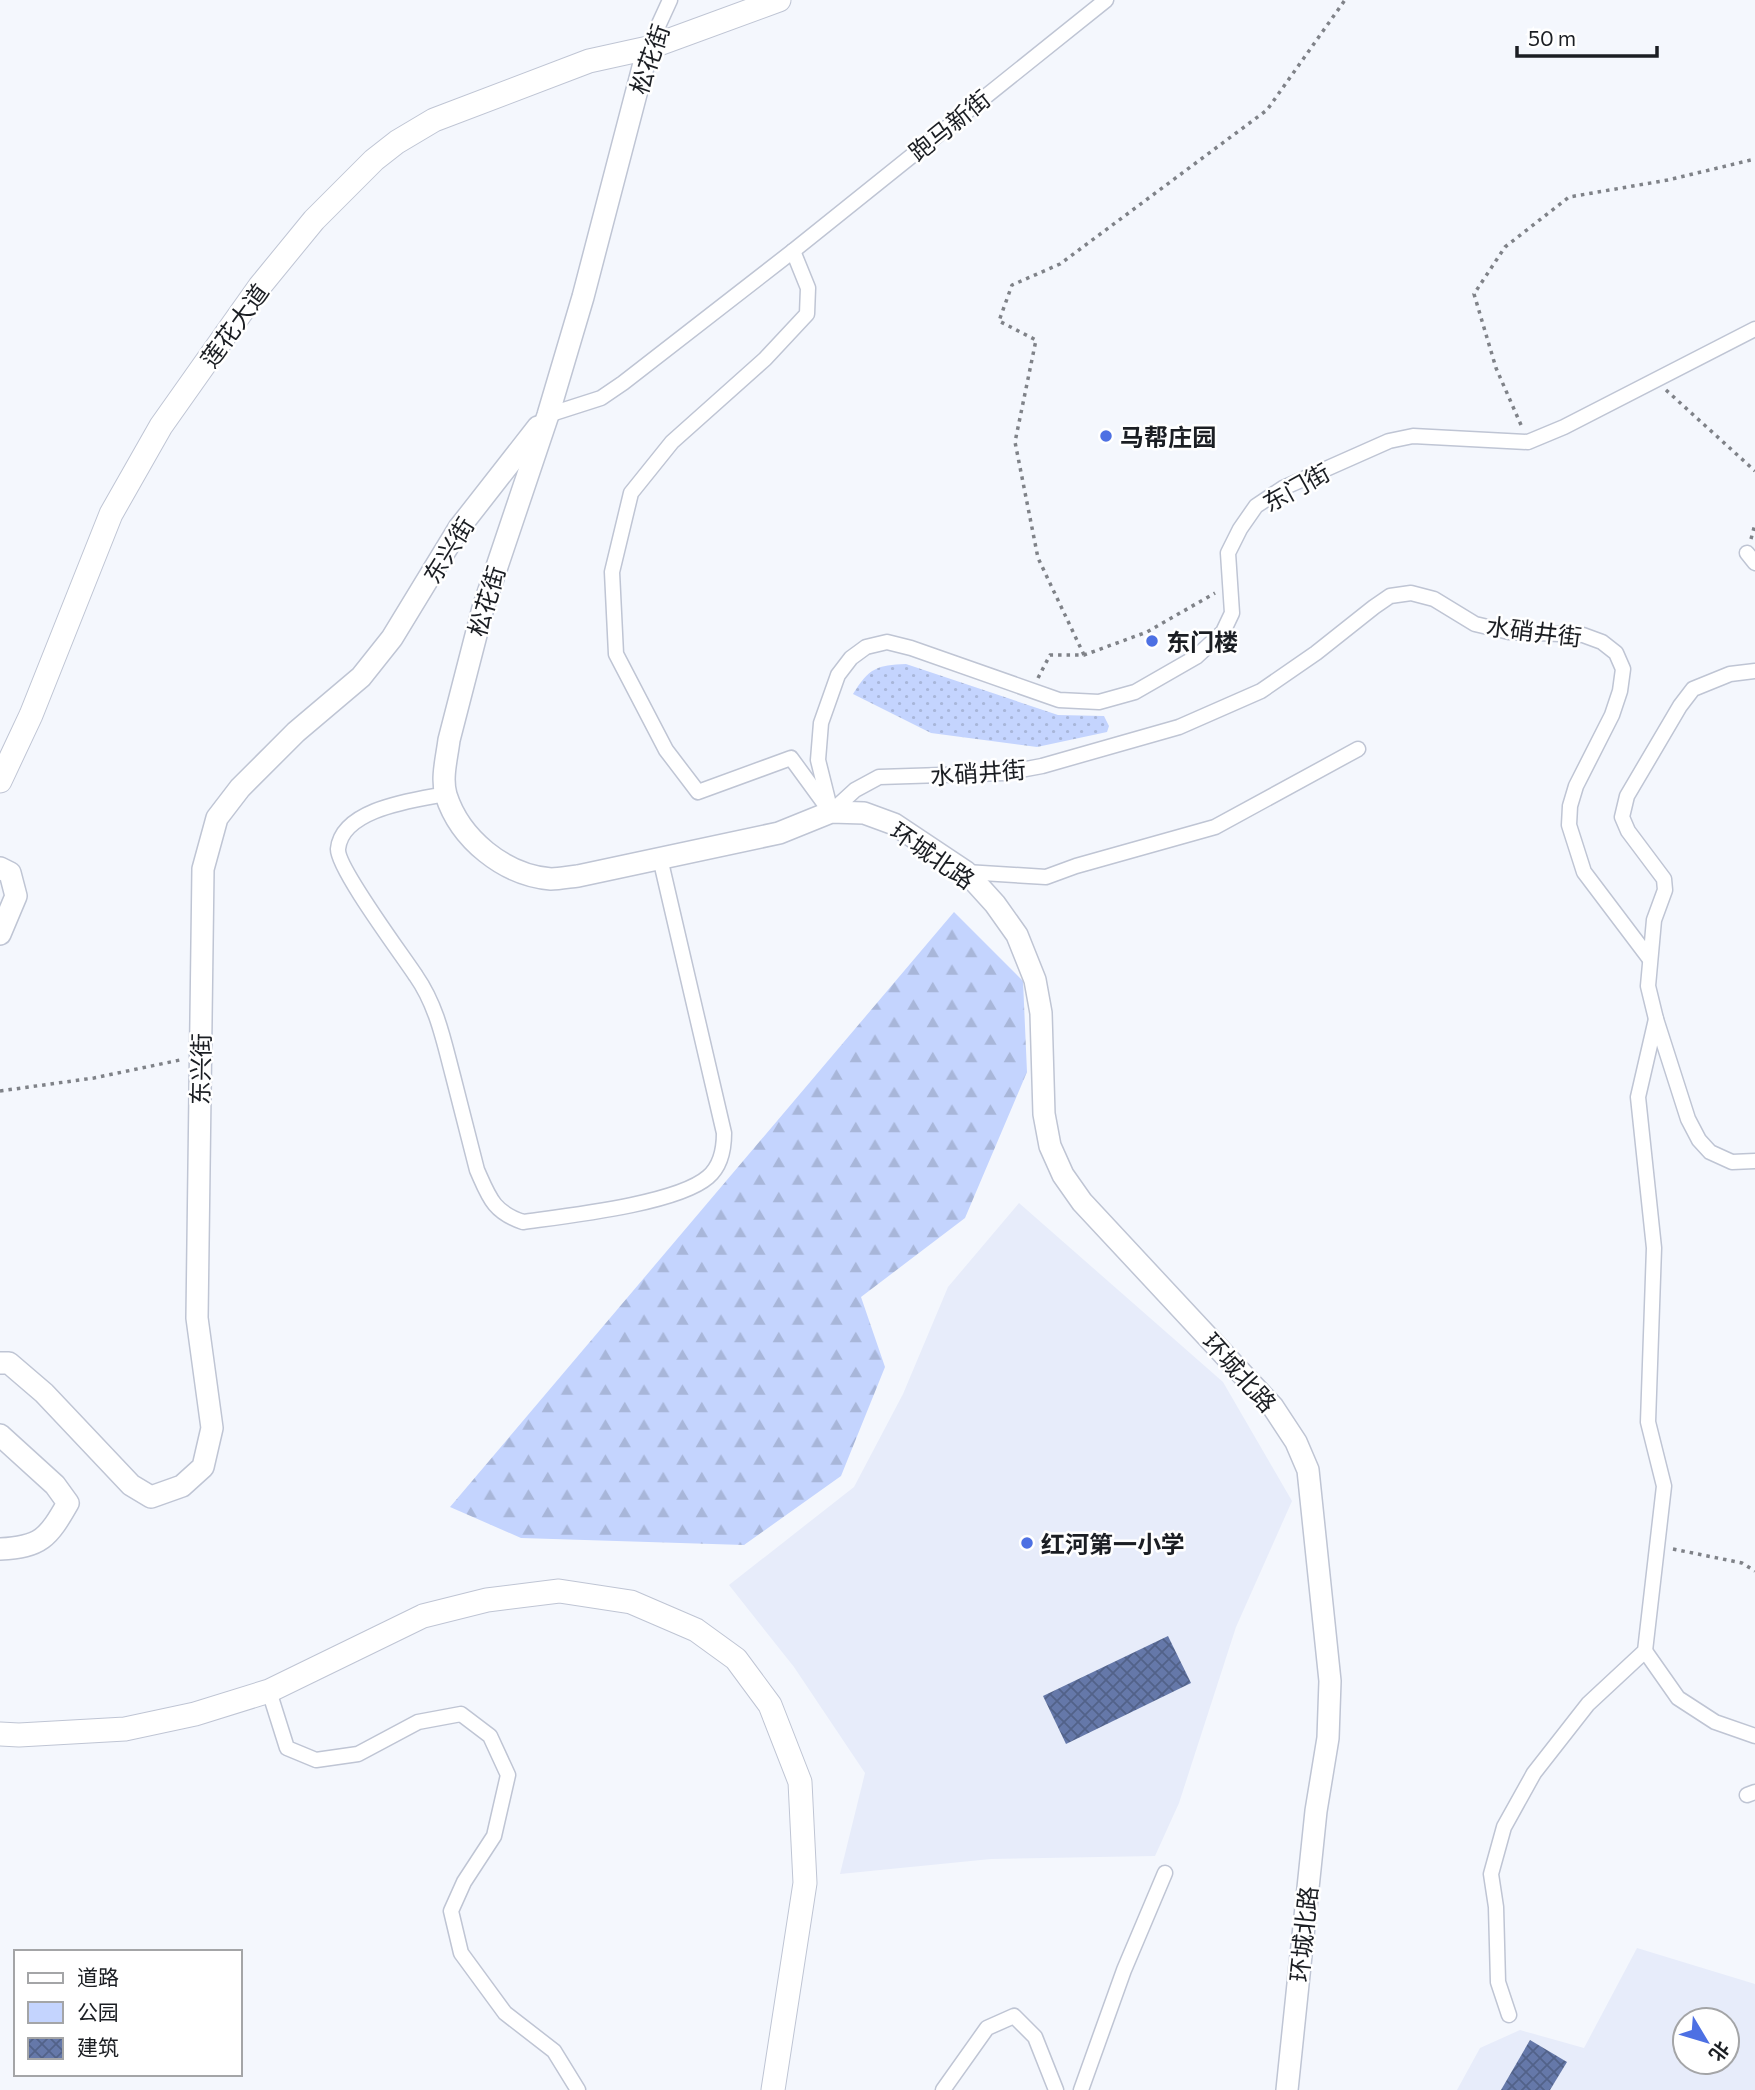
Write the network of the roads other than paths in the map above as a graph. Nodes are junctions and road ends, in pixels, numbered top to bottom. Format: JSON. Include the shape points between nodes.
{"nodes":[{"id":1,"x":670,"y":0,"type":"edge"},
{"id":2,"x":779,"y":0,"type":"edge"},
{"id":3,"x":1106,"y":0,"type":"edge"},
{"id":4,"x":648,"y":48,"type":"junction"},
{"id":5,"x":793,"y":251,"type":"junction"},
{"id":6,"x":1755,"y":329,"type":"edge"},
{"id":7,"x":548,"y":415,"type":"junction"},
{"id":8,"x":1755,"y":671,"type":"edge"},
{"id":9,"x":1359,"y":749,"type":"dead end"},
{"id":10,"x":0,"y":781,"type":"edge"},
{"id":11,"x":446,"y":794,"type":"junction"},
{"id":12,"x":831,"y":812,"type":"junction"},
{"id":13,"x":660,"y":858,"type":"junction"},
{"id":14,"x":0,"y":868,"type":"edge"},
{"id":15,"x":966,"y":872,"type":"junction"},
{"id":16,"x":0,"y":934,"type":"edge"},
{"id":17,"x":1649,"y":958,"type":"junction"},
{"id":18,"x":1656,"y":1019,"type":"junction"},
{"id":19,"x":1755,"y":1161,"type":"edge"},
{"id":20,"x":0,"y":1363,"type":"edge"},
{"id":21,"x":0,"y":1435,"type":"edge"},
{"id":22,"x":0,"y":1549,"type":"edge"},
{"id":23,"x":1645,"y":1651,"type":"junction"},
{"id":24,"x":269,"y":1691,"type":"junction"},
{"id":25,"x":0,"y":1734,"type":"edge"},
{"id":26,"x":1755,"y":1736,"type":"edge"},
{"id":27,"x":1165,"y":1873,"type":"dead end"},
{"id":28,"x":1509,"y":2015,"type":"dead end"},
{"id":29,"x":578,"y":2090,"type":"edge"},
{"id":30,"x":774,"y":2090,"type":"edge"},
{"id":31,"x":943,"y":2090,"type":"edge"},
{"id":32,"x":1056,"y":2090,"type":"edge"},
{"id":33,"x":1081,"y":2090,"type":"edge"},
{"id":34,"x":1287,"y":2090,"type":"edge"}],
"edges":[{"from":1,"to":4,"type":"street","name":"松花街"},
{"from":2,"to":4,"type":"main road","name":"莲花大道"},
{"from":3,"to":5,"type":"street","name":"跑马新街"},
{"from":4,"to":7,"type":"street","name":"松花街"},
{"from":4,"to":10,"type":"main road","name":"莲花大道","via":[[589,61],[434,120],[374,160],[314,220],[260,286],[162,426],[111,513]]},
{"from":5,"to":7,"type":"street","via":[[601,398]]},
{"from":5,"to":12,"type":"street","via":[[808,288],[807,314],[765,359],[672,442],[631,493],[612,572],[616,654],[666,750],[698,792],[791,758]]},
{"from":6,"to":12,"type":"street","name":"东门街","via":[[1528,442],[1413,436],[1388,441],[1283,488],[1256,506],[1228,553],[1232,613],[1223,632],[1196,657],[1135,692],[1099,702],[1059,700],[911,648],[887,642],[866,647],[838,675],[821,723],[818,760]]},
{"from":7,"to":11,"type":"street","name":"松花街","via":[[482,608],[449,740]]},
{"from":7,"to":20,"type":"street","name":"东兴街","via":[[459,528],[392,638],[361,677],[296,732],[217,818],[203,869],[197,1318],[212,1428],[203,1466],[182,1486],[151,1497],[131,1485],[26,1378],[9,1363]]},
{"from":8,"to":17,"type":"street","via":[[1730,674],[1693,689],[1627,796],[1622,817],[1628,831],[1664,879]]},
{"from":9,"to":15,"type":"street","via":[[1215,827],[1046,877]]},
{"from":11,"to":13,"type":"street","name":"松花街","via":[[466,831],[482,849],[528,874],[552,879],[578,876]]},
{"from":11,"to":13,"type":"street","via":[[362,817],[344,835],[339,858],[434,1008],[477,1170],[488,1194],[496,1208],[523,1222],[642,1203],[693,1187],[717,1166],[724,1149]]},
{"from":12,"to":13,"type":"street","name":"松花街","via":[[779,833]]},
{"from":12,"to":15,"type":"street","name":"环城北路","via":[[864,813],[894,824]]},
{"from":12,"to":17,"type":"street","name":"水硝井街","via":[[855,790],[879,778],[1005,773],[1179,727],[1261,691],[1390,596],[1412,593],[1434,599],[1475,624],[1509,632],[1583,635],[1616,653],[1623,669],[1620,691],[1576,786],[1569,825],[1584,872]]},
{"from":14,"to":16,"type":"street","via":[[10,873],[16,896]]},
{"from":15,"to":34,"type":"street","name":"环城北路","via":[[1017,935],[1035,979],[1041,1013],[1044,1114],[1050,1146],[1063,1175],[1082,1202],[1273,1407],[1297,1442],[1308,1470],[1330,1692]]},
{"from":17,"to":18,"type":"street","via":[[1648,986]]},
{"from":18,"to":19,"type":"street","via":[[1699,1140],[1710,1153],[1731,1162]]},
{"from":18,"to":23,"type":"street","via":[[1638,1097],[1654,1248],[1648,1422],[1664,1486]]},
{"from":21,"to":22,"type":"street","via":[[55,1485],[68,1503],[51,1532],[28,1547]]},
{"from":23,"to":26,"type":"street","via":[[1678,1698],[1715,1722]]},
{"from":23,"to":28,"type":"street","via":[[1588,1704],[1534,1773],[1504,1827],[1491,1874],[1498,1982]]},
{"from":24,"to":25,"type":"main road","via":[[125,1729]]},
{"from":24,"to":29,"type":"street","via":[[287,1748],[316,1760],[358,1754],[418,1722],[461,1714],[490,1736],[509,1775],[494,1836],[451,1912],[461,1953],[505,2013],[554,2051]]},
{"from":24,"to":30,"type":"main road","via":[[423,1616],[486,1600],[559,1591],[631,1602],[696,1630],[736,1659],[770,1705],[800,1782],[805,1882]]},
{"from":27,"to":33,"type":"street"},
{"from":31,"to":32,"type":"street","via":[[987,2028],[1014,2015],[1035,2037]]}]}
